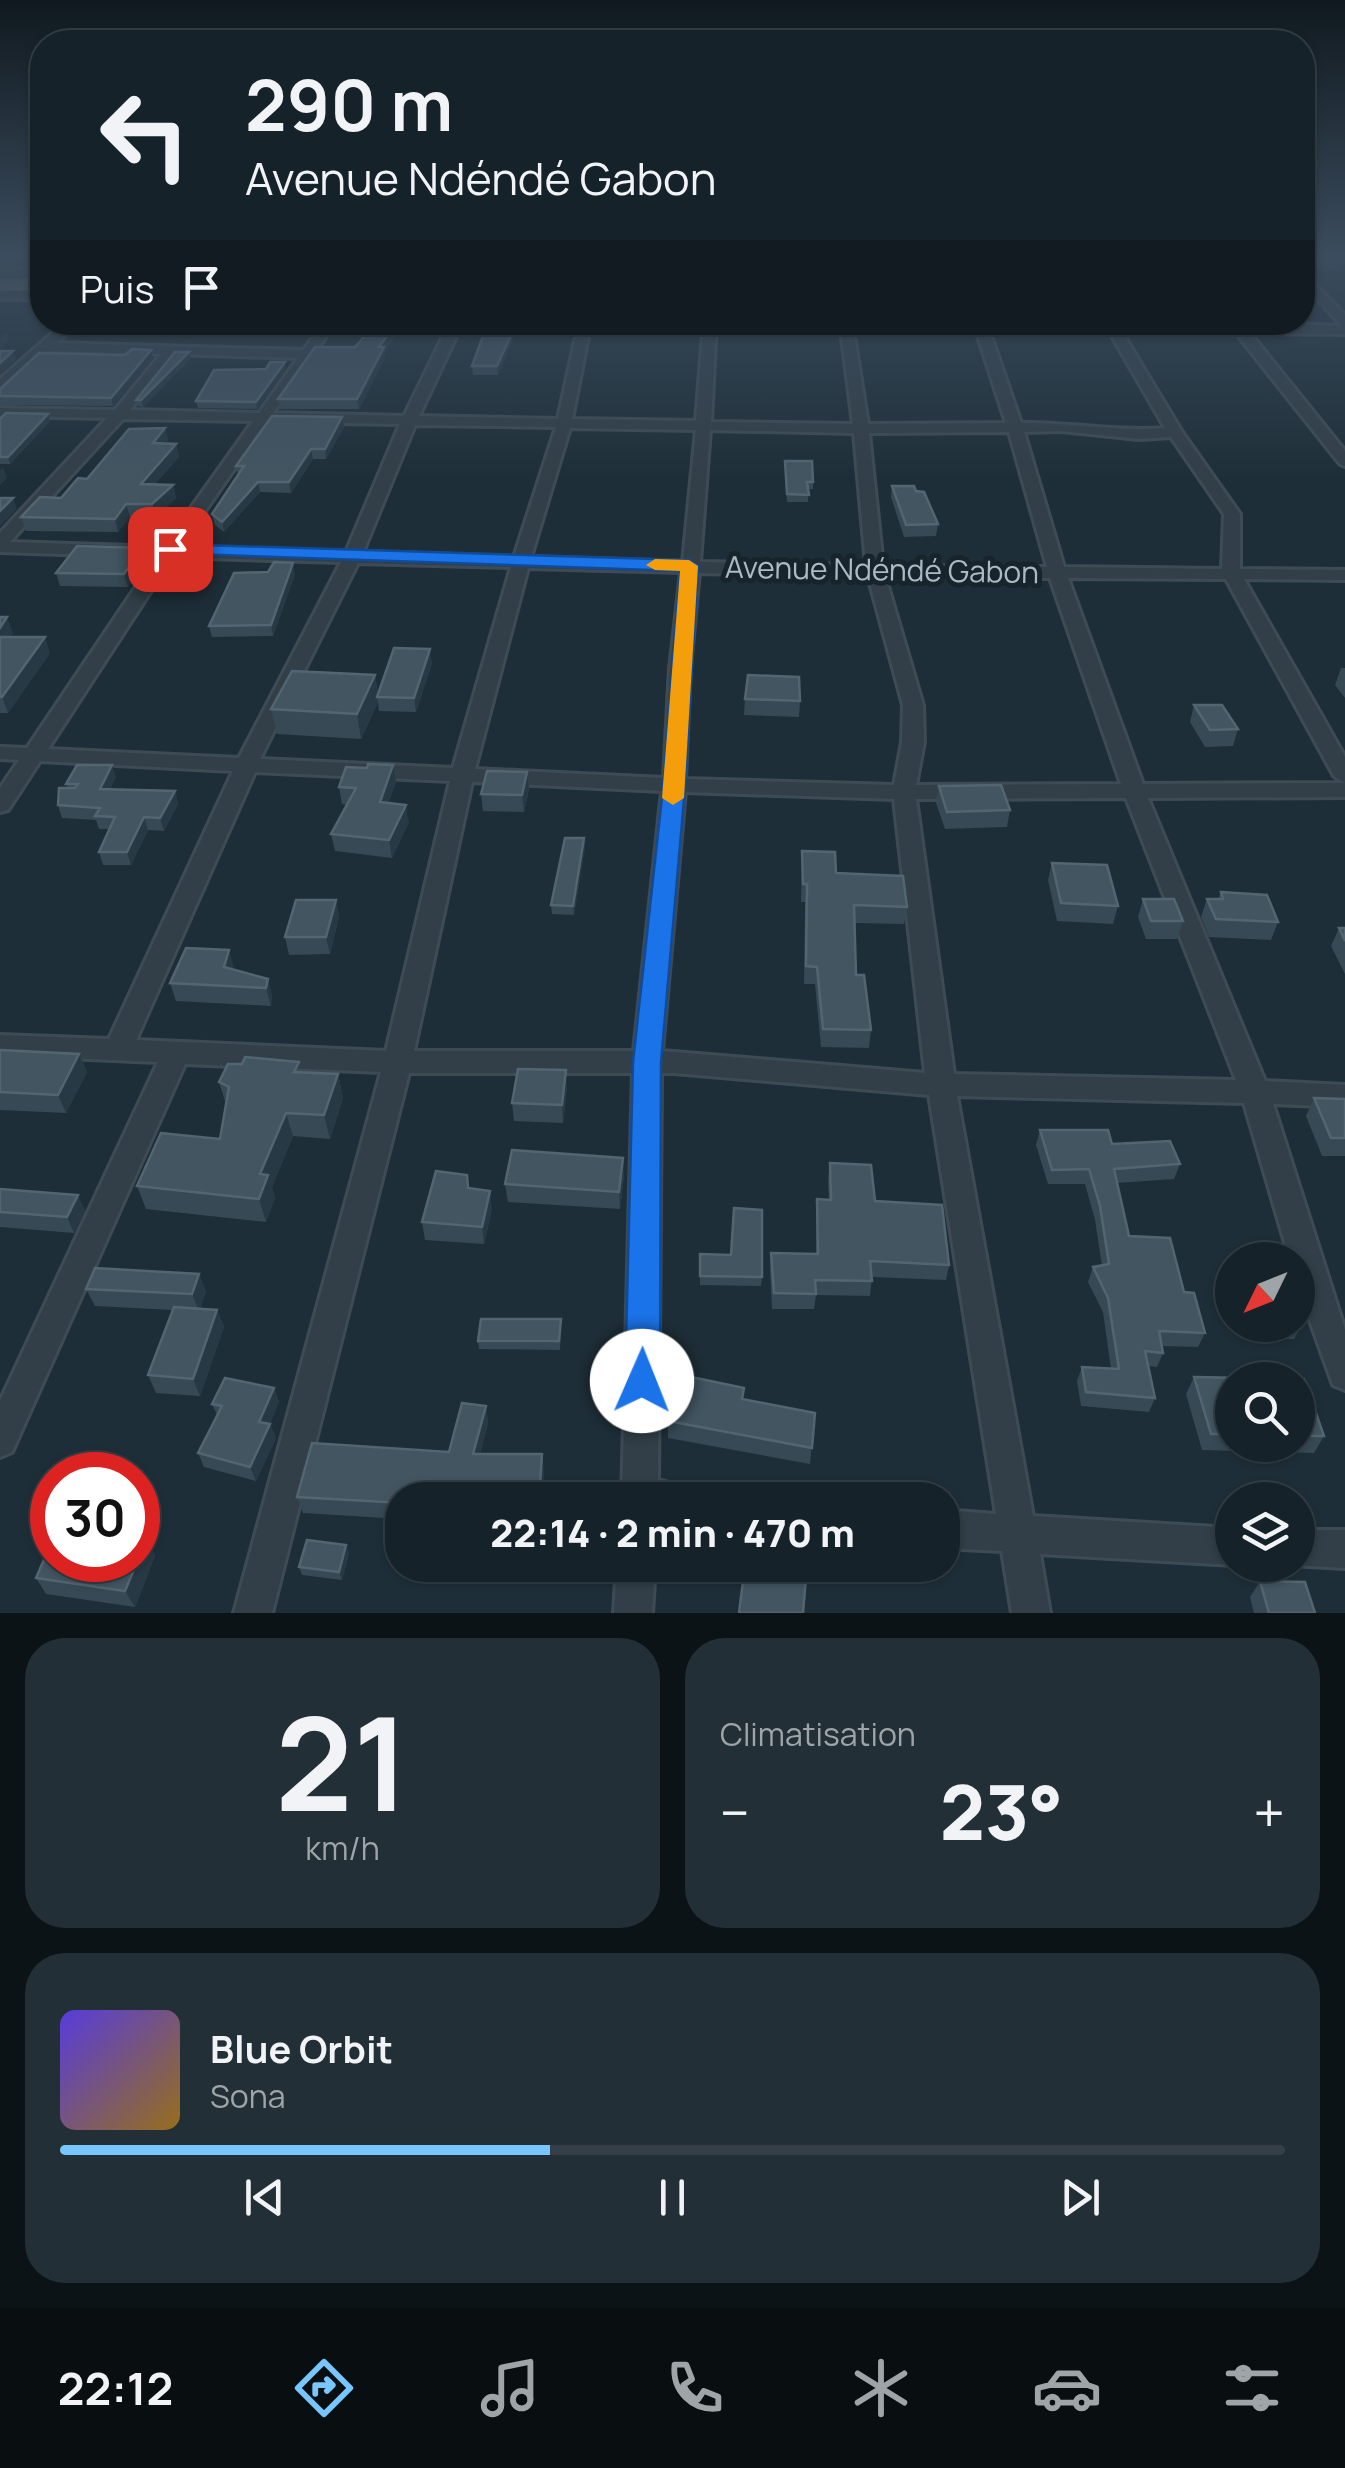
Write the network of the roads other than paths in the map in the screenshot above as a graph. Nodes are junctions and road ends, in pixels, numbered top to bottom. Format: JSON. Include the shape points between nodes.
{"nodes":[{"id":1,"x":58,"y":335,"type":"edge"},
{"id":2,"x":321,"y":335,"type":"edge"},
{"id":3,"x":451,"y":335,"type":"edge"},
{"id":4,"x":582,"y":335,"type":"edge"},
{"id":5,"x":709,"y":335,"type":"edge"},
{"id":6,"x":848,"y":335,"type":"edge"},
{"id":7,"x":983,"y":335,"type":"edge"},
{"id":8,"x":1118,"y":335,"type":"edge"},
{"id":9,"x":1244,"y":335,"type":"edge"},
{"id":10,"x":45,"y":347,"type":"junction"},
{"id":11,"x":171,"y":351,"type":"junction"},
{"id":12,"x":307,"y":354,"type":"junction"},
{"id":13,"x":0,"y":386,"type":"edge"},
{"id":14,"x":0,"y":412,"type":"edge"},
{"id":15,"x":119,"y":414,"type":"junction"},
{"id":16,"x":262,"y":418,"type":"junction"},
{"id":17,"x":409,"y":421,"type":"junction"},
{"id":18,"x":564,"y":424,"type":"junction"},
{"id":19,"x":702,"y":426,"type":"junction"},
{"id":20,"x":1015,"y":428,"type":"junction"},
{"id":21,"x":861,"y":429,"type":"junction"},
{"id":22,"x":1175,"y":432,"type":"junction"},
{"id":23,"x":1345,"y":461,"type":"edge"},
{"id":24,"x":0,"y":545,"type":"edge"},
{"id":25,"x":170,"y":549,"type":"junction"},
{"id":26,"x":354,"y":554,"type":"junction"},
{"id":27,"x":521,"y":561,"type":"junction"},
{"id":28,"x":689,"y":566,"type":"junction"},
{"id":29,"x":875,"y":571,"type":"junction"},
{"id":30,"x":1056,"y":572,"type":"junction"},
{"id":31,"x":1231,"y":573,"type":"junction"},
{"id":32,"x":1345,"y":575,"type":"edge"},
{"id":33,"x":0,"y":753,"type":"edge"},
{"id":34,"x":31,"y":753,"type":"junction"},
{"id":35,"x":248,"y":762,"type":"junction"},
{"id":36,"x":462,"y":775,"type":"junction"},
{"id":37,"x":1345,"y":776,"type":"edge"},
{"id":38,"x":674,"y":788,"type":"junction"},
{"id":39,"x":1345,"y":790,"type":"edge"},
{"id":40,"x":1134,"y":791,"type":"junction"},
{"id":41,"x":904,"y":793,"type":"junction"},
{"id":42,"x":0,"y":805,"type":"edge"},
{"id":43,"x":0,"y":1045,"type":"edge"},
{"id":44,"x":119,"y":1048,"type":"junction"},
{"id":45,"x":177,"y":1051,"type":"junction"},
{"id":46,"x":397,"y":1062,"type":"junction"},
{"id":47,"x":647,"y":1062,"type":"junction"},
{"id":48,"x":941,"y":1085,"type":"junction"},
{"id":49,"x":1256,"y":1094,"type":"junction"},
{"id":50,"x":1345,"y":1096,"type":"edge"},
{"id":51,"x":1345,"y":1374,"type":"edge"},
{"id":52,"x":0,"y":1440,"type":"edge"},
{"id":53,"x":650,"y":1482,"type":"edge"},
{"id":54,"x":960,"y":1530,"type":"edge"},
{"id":55,"x":1020,"y":1533,"type":"junction"},
{"id":56,"x":1215,"y":1546,"type":"edge"},
{"id":57,"x":1315,"y":1549,"type":"edge"},
{"id":58,"x":1345,"y":1549,"type":"edge"},
{"id":59,"x":635,"y":1582,"type":"edge"},
{"id":60,"x":253,"y":1613,"type":"edge"},
{"id":61,"x":633,"y":1613,"type":"edge"},
{"id":62,"x":1031,"y":1613,"type":"edge"}],
"edges":[{"from":1,"to":10,"type":"street"},
{"from":2,"to":12,"type":"street"},
{"from":3,"to":17,"type":"street"},
{"from":4,"to":18,"type":"street"},
{"from":5,"to":19,"type":"street"},
{"from":6,"to":21,"type":"street"},
{"from":7,"to":20,"type":"street"},
{"from":8,"to":22,"type":"street"},
{"from":9,"to":23,"type":"street"},
{"from":10,"to":11,"type":"street"},
{"from":10,"to":13,"type":"street"},
{"from":11,"to":12,"type":"street"},
{"from":11,"to":15,"type":"street"},
{"from":12,"to":16,"type":"street"},
{"from":14,"to":15,"type":"street"},
{"from":15,"to":16,"type":"street"},
{"from":15,"to":24,"type":"street"},
{"from":16,"to":17,"type":"street"},
{"from":16,"to":25,"type":"street"},
{"from":17,"to":18,"type":"street"},
{"from":17,"to":26,"type":"street"},
{"from":18,"to":19,"type":"street"},
{"from":18,"to":27,"type":"street"},
{"from":19,"to":21,"type":"street"},
{"from":19,"to":28,"type":"street"},
{"from":20,"to":21,"type":"street"},
{"from":20,"to":22,"type":"street"},
{"from":20,"to":30,"type":"street"},
{"from":21,"to":29,"type":"street"},
{"from":22,"to":31,"type":"street","via":[[1232,514]]},
{"from":24,"to":25,"type":"street","name":"Avenue Ndéndé Gabon"},
{"from":25,"to":26,"type":"street","name":"Avenue Ndéndé Gabon"},
{"from":25,"to":34,"type":"street"},
{"from":26,"to":27,"type":"street","name":"Avenue Ndéndé Gabon"},
{"from":26,"to":35,"type":"street"},
{"from":27,"to":28,"type":"street","name":"Avenue Ndéndé Gabon"},
{"from":27,"to":36,"type":"street"},
{"from":28,"to":29,"type":"street","name":"Avenue Ndéndé Gabon"},
{"from":28,"to":38,"type":"street"},
{"from":29,"to":30,"type":"street","name":"Avenue Ndéndé Gabon"},
{"from":29,"to":41,"type":"street","via":[[913,705]]},
{"from":30,"to":31,"type":"street","name":"Avenue Ndéndé Gabon"},
{"from":30,"to":40,"type":"street"},
{"from":31,"to":32,"type":"street","name":"Avenue Ndéndé Gabon"},
{"from":31,"to":37,"type":"street"},
{"from":33,"to":34,"type":"street"},
{"from":34,"to":35,"type":"street"},
{"from":34,"to":42,"type":"street"},
{"from":35,"to":36,"type":"street"},
{"from":35,"to":44,"type":"street"},
{"from":36,"to":38,"type":"street"},
{"from":36,"to":46,"type":"street"},
{"from":38,"to":41,"type":"street"},
{"from":38,"to":47,"type":"street"},
{"from":39,"to":40,"type":"street"},
{"from":40,"to":41,"type":"street"},
{"from":40,"to":49,"type":"street"},
{"from":41,"to":48,"type":"street"},
{"from":43,"to":44,"type":"street"},
{"from":44,"to":45,"type":"street"},
{"from":45,"to":46,"type":"street"},
{"from":45,"to":52,"type":"street"},
{"from":46,"to":47,"type":"street"},
{"from":46,"to":60,"type":"street"},
{"from":47,"to":48,"type":"street"},
{"from":47,"to":53,"type":"street"},
{"from":48,"to":49,"type":"street"},
{"from":48,"to":55,"type":"street"},
{"from":49,"to":50,"type":"street"},
{"from":49,"to":51,"type":"street"},
{"from":54,"to":55,"type":"street"},
{"from":55,"to":56,"type":"street"},
{"from":55,"to":62,"type":"street"},
{"from":57,"to":58,"type":"street"},
{"from":59,"to":61,"type":"street"}]}
